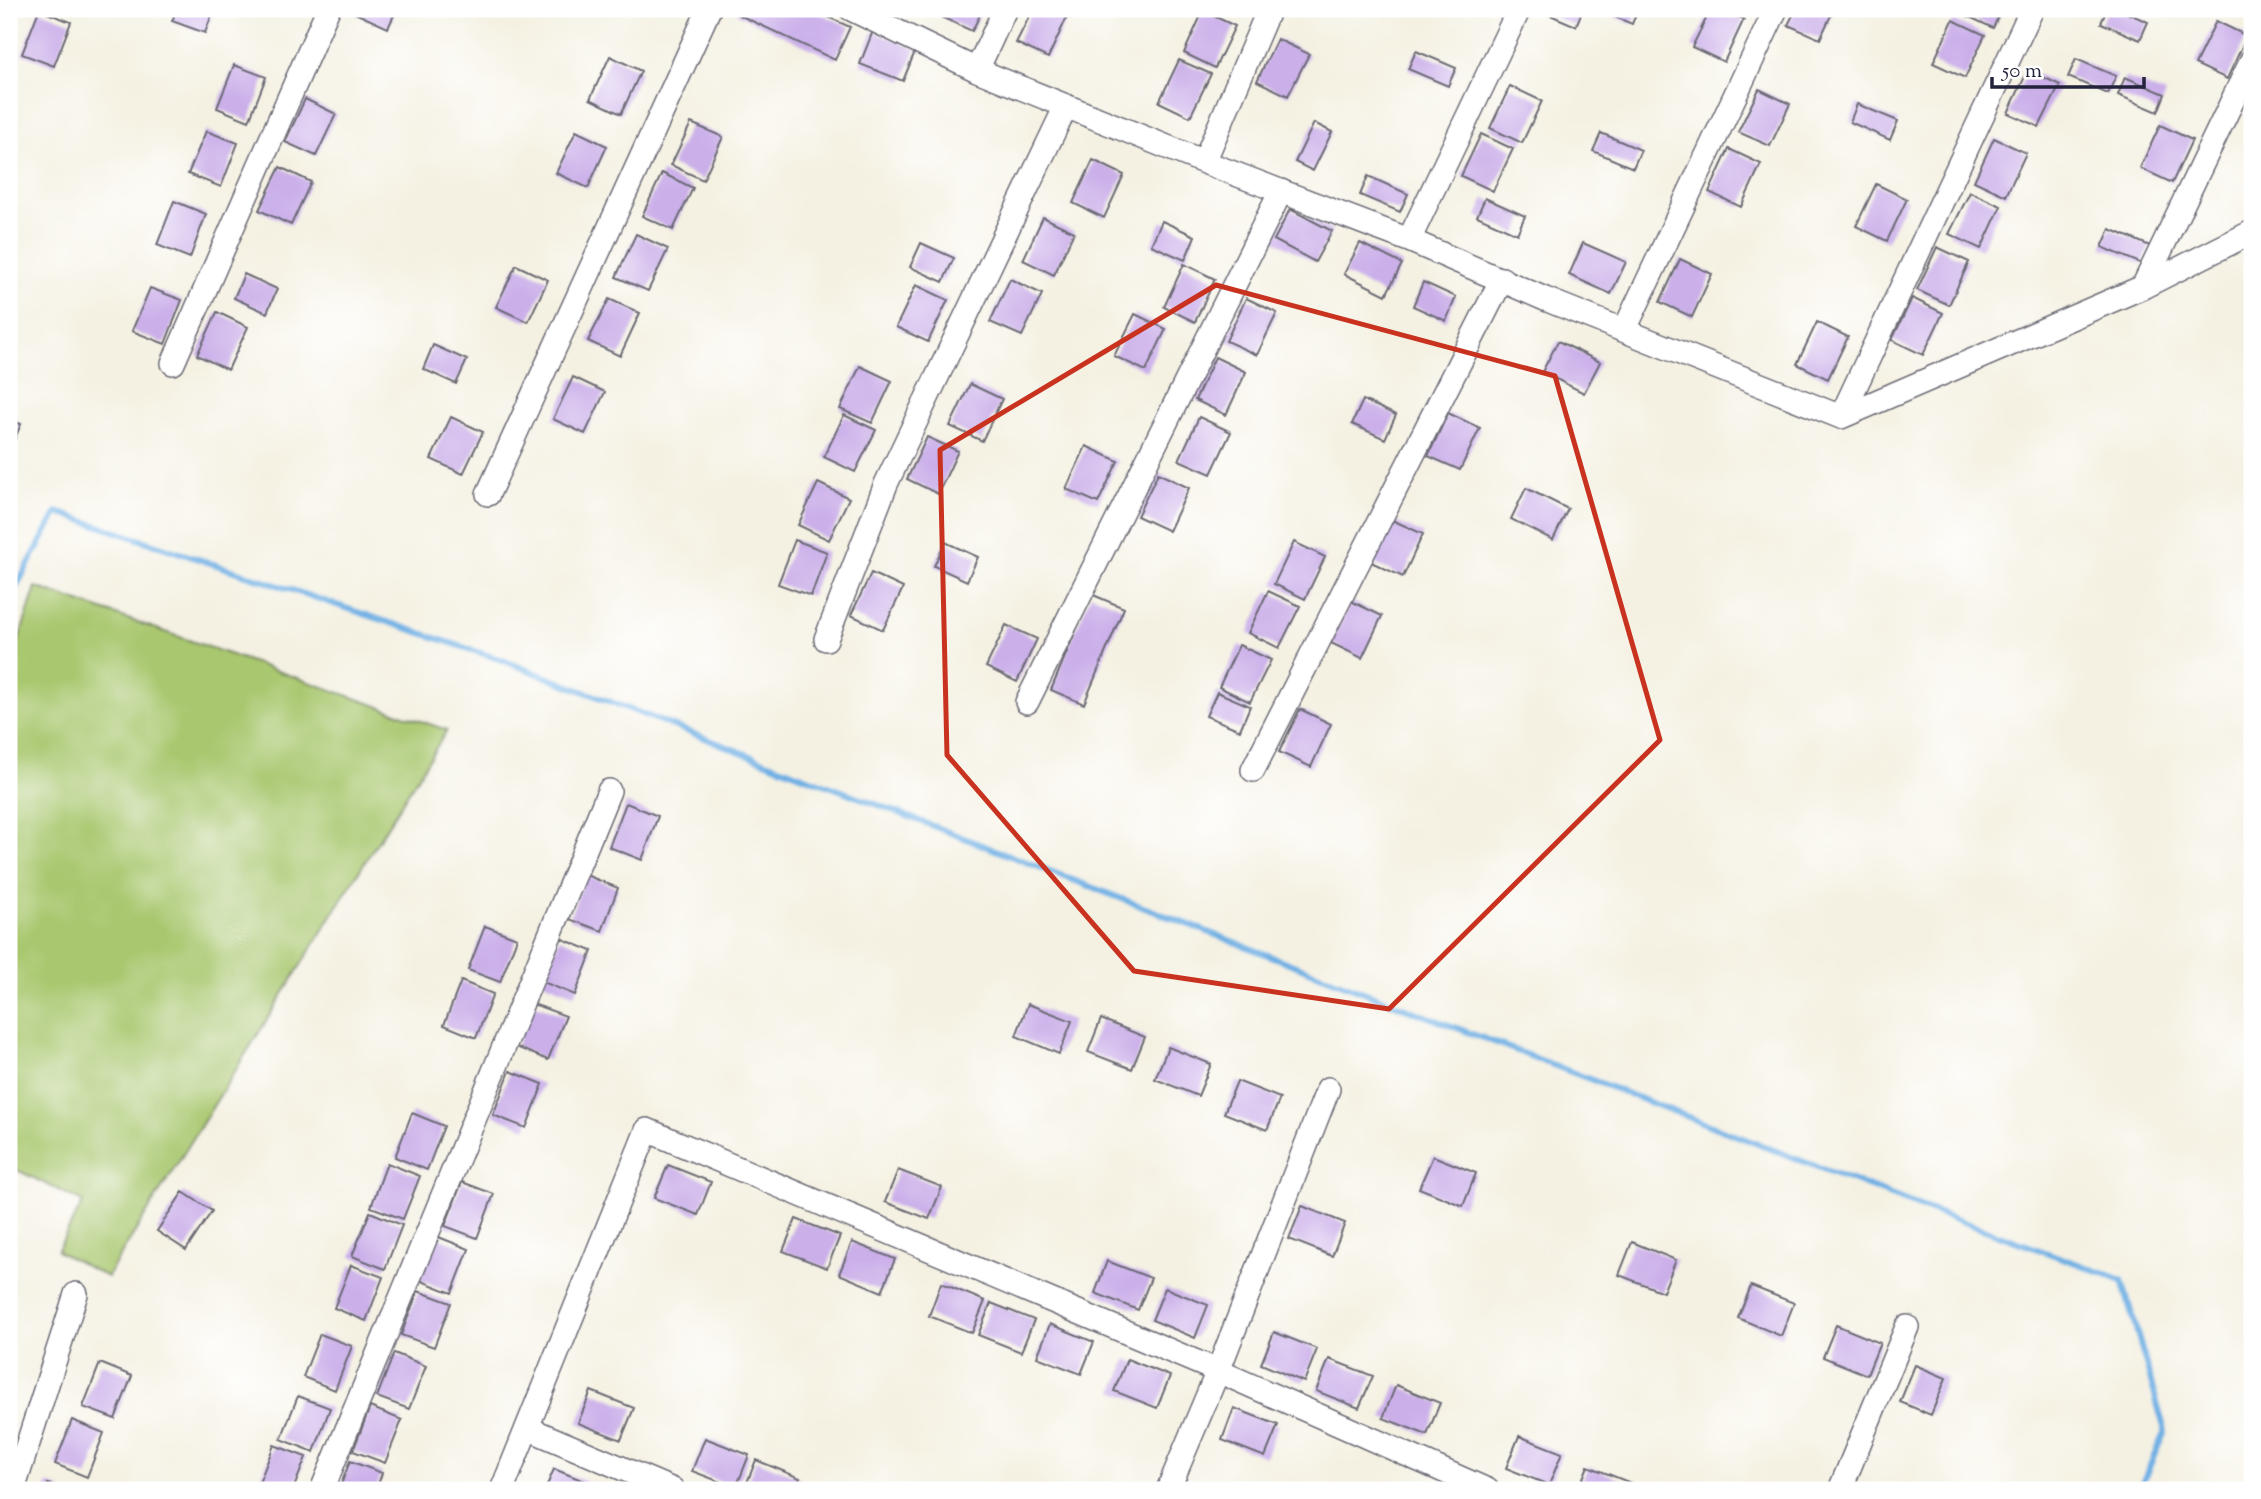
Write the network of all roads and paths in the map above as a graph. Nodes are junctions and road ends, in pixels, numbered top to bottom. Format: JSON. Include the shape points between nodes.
{"nodes":[{"id":1,"x":328,"y":9,"type":"edge"},
{"id":2,"x":709,"y":9,"type":"edge"},
{"id":3,"x":851,"y":9,"type":"edge"},
{"id":4,"x":1005,"y":9,"type":"edge"},
{"id":5,"x":1269,"y":9,"type":"edge"},
{"id":6,"x":1519,"y":9,"type":"edge"},
{"id":7,"x":1776,"y":9,"type":"edge"},
{"id":8,"x":2032,"y":9,"type":"edge"},
{"id":9,"x":2252,"y":60,"type":"edge"},
{"id":10,"x":977,"y":70,"type":"junction"},
{"id":11,"x":1066,"y":106,"type":"junction"},
{"id":12,"x":1204,"y":162,"type":"junction"},
{"id":13,"x":1281,"y":191,"type":"junction"},
{"id":14,"x":2252,"y":232,"type":"edge"},
{"id":15,"x":1409,"y":240,"type":"junction"},
{"id":16,"x":1502,"y":279,"type":"junction"},
{"id":17,"x":2143,"y":287,"type":"junction"},
{"id":18,"x":1625,"y":329,"type":"junction"},
{"id":19,"x":173,"y":363,"type":"dead end"},
{"id":20,"x":1841,"y":417,"type":"junction"},
{"id":21,"x":488,"y":495,"type":"dead end"},
{"id":22,"x":826,"y":639,"type":"dead end"},
{"id":23,"x":1027,"y":702,"type":"dead end"},
{"id":24,"x":1253,"y":770,"type":"dead end"},
{"id":25,"x":609,"y":791,"type":"dead end"},
{"id":26,"x":1328,"y":1089,"type":"dead end"},
{"id":27,"x":76,"y":1294,"type":"dead end"},
{"id":28,"x":1907,"y":1327,"type":"dead end"},
{"id":29,"x":1218,"y":1371,"type":"junction"},
{"id":30,"x":527,"y":1428,"type":"junction"},
{"id":31,"x":13,"y":1490,"type":"edge"},
{"id":32,"x":322,"y":1490,"type":"edge"},
{"id":33,"x":502,"y":1490,"type":"edge"},
{"id":34,"x":673,"y":1490,"type":"edge"},
{"id":35,"x":1168,"y":1490,"type":"edge"},
{"id":36,"x":1487,"y":1490,"type":"edge"},
{"id":37,"x":1840,"y":1490,"type":"edge"}],
"edges":[{"from":1,"to":19,"type":"street"},
{"from":2,"to":21,"type":"street"},
{"from":3,"to":10,"type":"street"},
{"from":4,"to":10,"type":"street"},
{"from":5,"to":12,"type":"street"},
{"from":6,"to":15,"type":"street"},
{"from":7,"to":18,"type":"street"},
{"from":8,"to":20,"type":"street"},
{"from":9,"to":17,"type":"street"},
{"from":10,"to":11,"type":"street"},
{"from":11,"to":12,"type":"street"},
{"from":11,"to":22,"type":"street","via":[[886,484]]},
{"from":12,"to":13,"type":"street"},
{"from":13,"to":15,"type":"street"},
{"from":13,"to":23,"type":"street"},
{"from":14,"to":17,"type":"street"},
{"from":15,"to":16,"type":"street"},
{"from":16,"to":18,"type":"street"},
{"from":16,"to":24,"type":"street"},
{"from":17,"to":20,"type":"street"},
{"from":18,"to":20,"type":"street"},
{"from":25,"to":32,"type":"street"},
{"from":26,"to":29,"type":"street"},
{"from":27,"to":31,"type":"street"},
{"from":28,"to":37,"type":"street"},
{"from":29,"to":30,"type":"street","via":[[647,1130]]},
{"from":29,"to":35,"type":"street"},
{"from":29,"to":36,"type":"street"},
{"from":30,"to":33,"type":"street"},
{"from":30,"to":34,"type":"street"}]}
